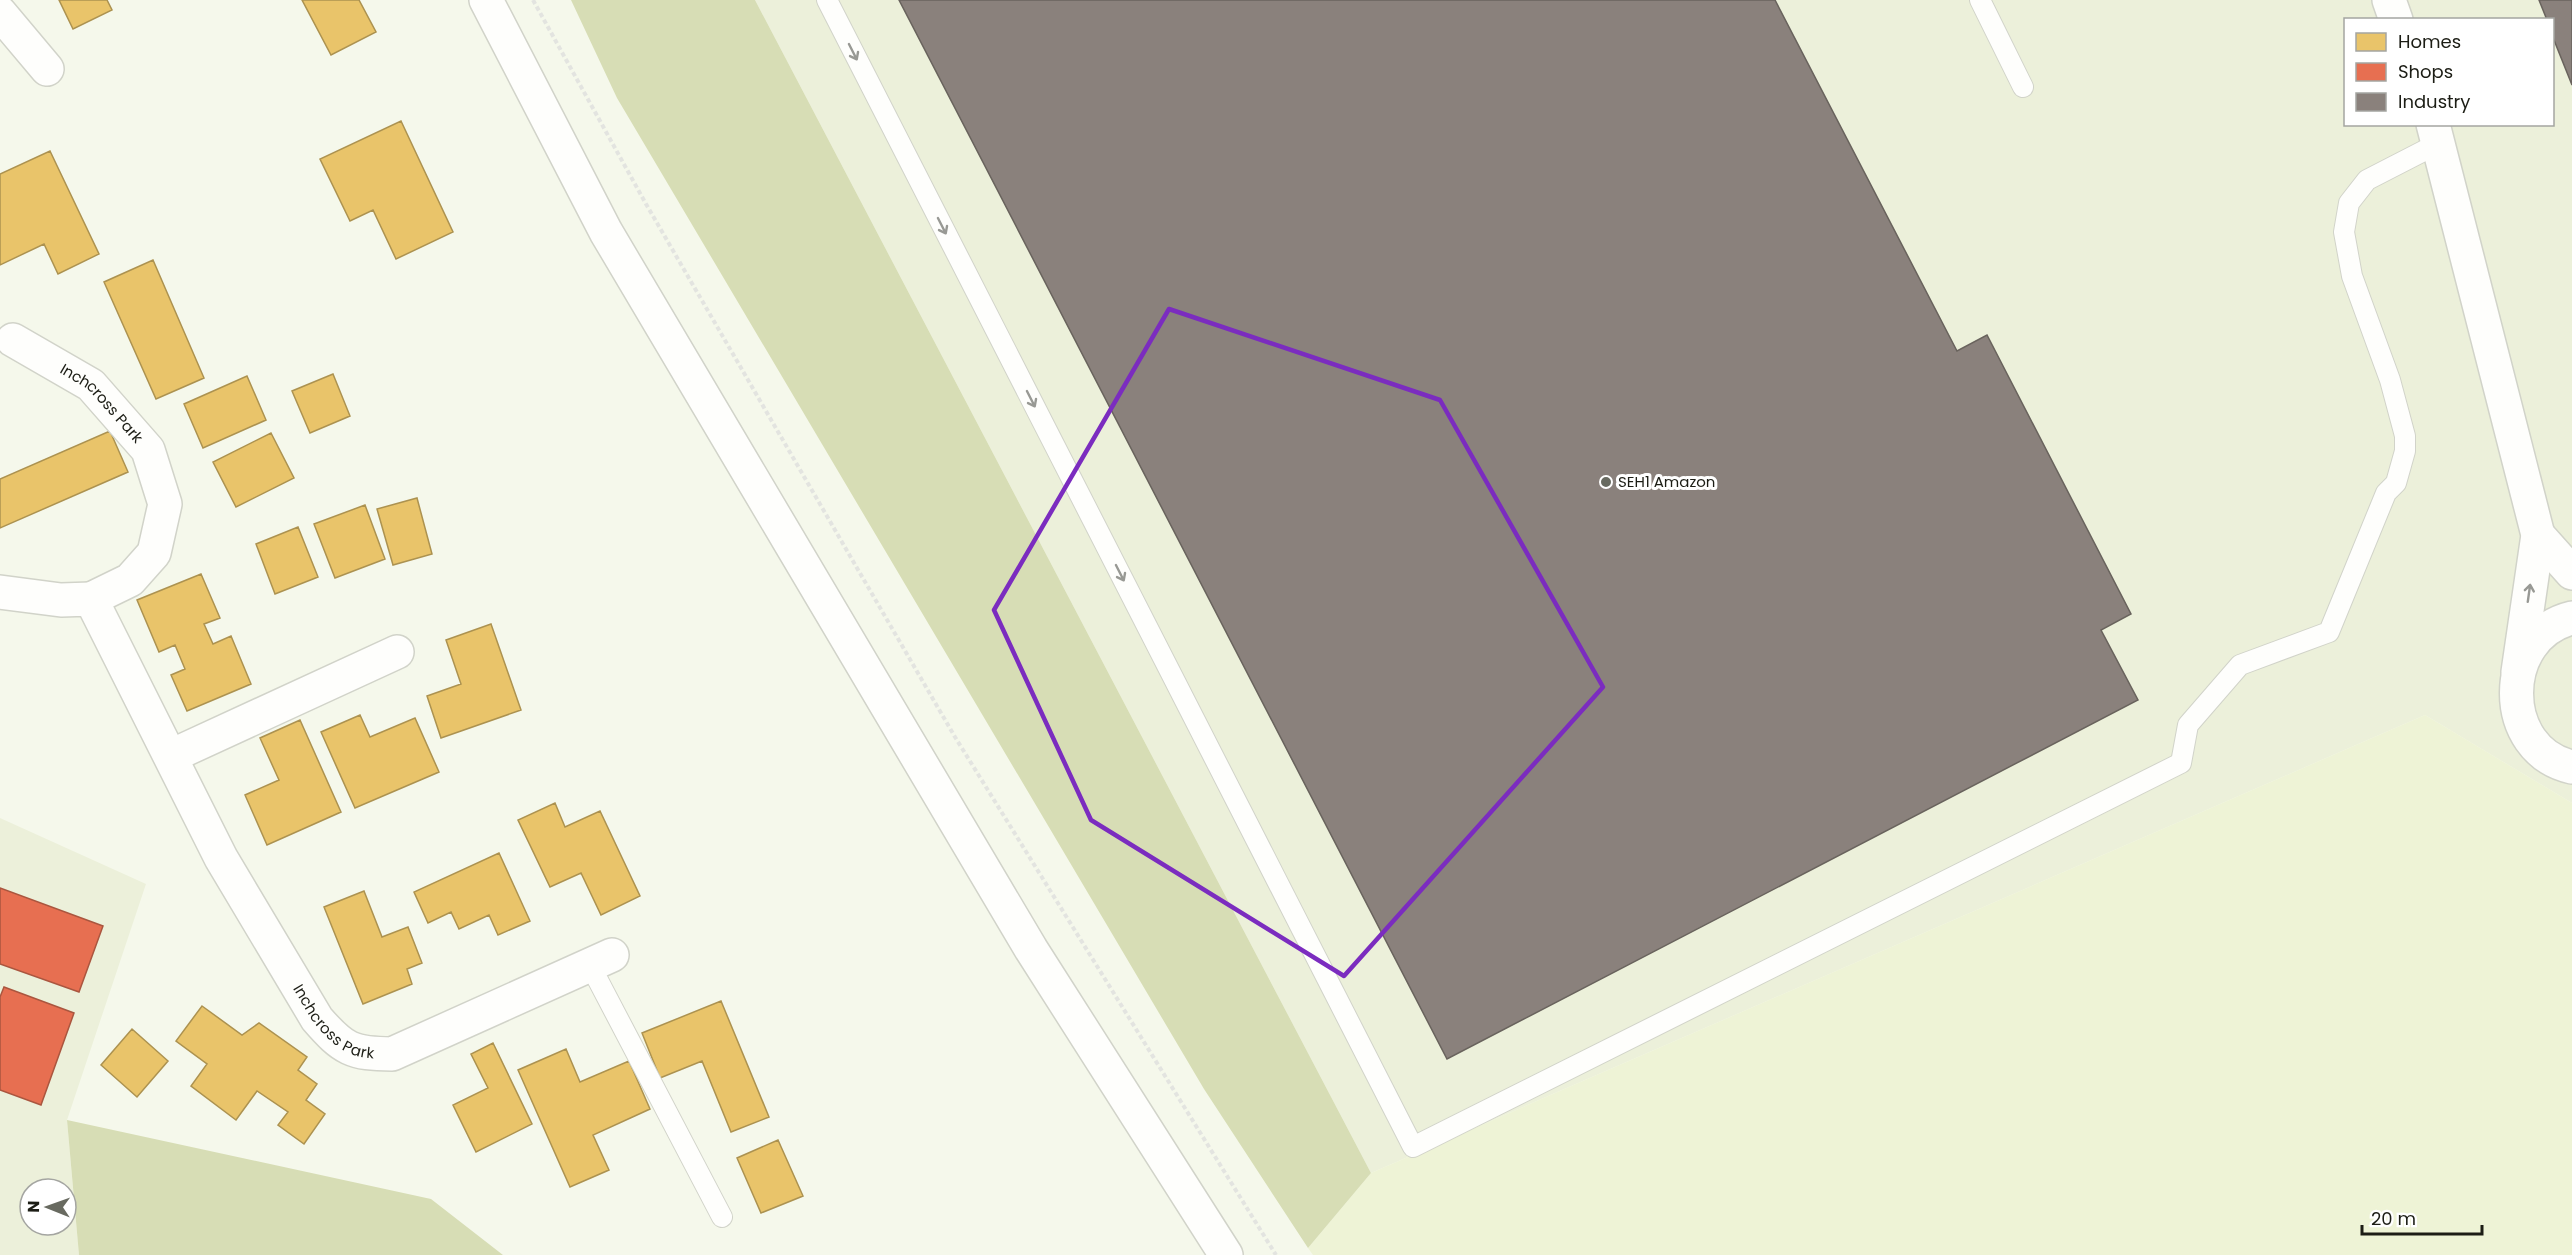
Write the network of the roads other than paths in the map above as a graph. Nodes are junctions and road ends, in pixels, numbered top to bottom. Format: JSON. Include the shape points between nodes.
{"nodes":[{"id":1,"x":486,"y":0,"type":"edge"},
{"id":2,"x":827,"y":0,"type":"edge"},
{"id":3,"x":1980,"y":0,"type":"edge"},
{"id":4,"x":2389,"y":0,"type":"edge"},
{"id":5,"x":0,"y":13,"type":"edge"},
{"id":6,"x":2395,"y":18,"type":"edge"},
{"id":7,"x":48,"y":69,"type":"dead end"},
{"id":8,"x":2023,"y":87,"type":"dead end"},
{"id":9,"x":2436,"y":134,"type":"edge"},
{"id":10,"x":14,"y":340,"type":"dead end"},
{"id":11,"x":2538,"y":535,"type":"junction"},
{"id":12,"x":2572,"y":573,"type":"edge"},
{"id":13,"x":0,"y":592,"type":"edge"},
{"id":14,"x":92,"y":599,"type":"junction"},
{"id":15,"x":2572,"y":618,"type":"edge"},
{"id":16,"x":397,"y":652,"type":"dead end"},
{"id":17,"x":2518,"y":672,"type":"junction"},
{"id":18,"x":171,"y":756,"type":"junction"},
{"id":19,"x":2571,"y":769,"type":"edge"},
{"id":20,"x":601,"y":960,"type":"joint"},
{"id":21,"x":722,"y":1216,"type":"dead end"},
{"id":22,"x":1226,"y":1255,"type":"edge"}],
"edges":[{"from":1,"to":22,"type":"street","via":[[606,232],[1030,949]]},
{"from":2,"to":9,"type":"lane","one_way":true,"via":[[1413,1147],[2181,763],[2188,725],[2240,665],[2329,632],[2386,493],[2396,483],[2405,451],[2405,436],[2390,380],[2352,276],[2344,232],[2349,203],[2367,180]]},
{"from":3,"to":8,"type":"lane"},
{"from":4,"to":6,"type":"street"},
{"from":5,"to":7,"type":"street"},
{"from":9,"to":11,"type":"street"},
{"from":10,"to":14,"type":"street","name":"Inchcross Park","via":[[91,385],[148,450],[165,504],[154,553],[130,580]]},
{"from":11,"to":12,"type":"street"},
{"from":17,"to":11,"type":"street","one_way":true},
{"from":13,"to":14,"type":"street","name":"Inchcross Park","via":[[61,600]]},
{"from":14,"to":18,"type":"street","name":"Inchcross Park"},
{"from":15,"to":17,"type":"street","via":[[2544,632],[2527,650]]},
{"from":16,"to":18,"type":"street"},
{"from":17,"to":19,"type":"street","via":[[2515,695],[2530,739],[2547,756]]},
{"from":18,"to":20,"type":"street","name":"Inchcross Park","via":[[221,858],[317,1019],[337,1042],[366,1054],[392,1054]]},
{"from":20,"to":21,"type":"lane"}]}
